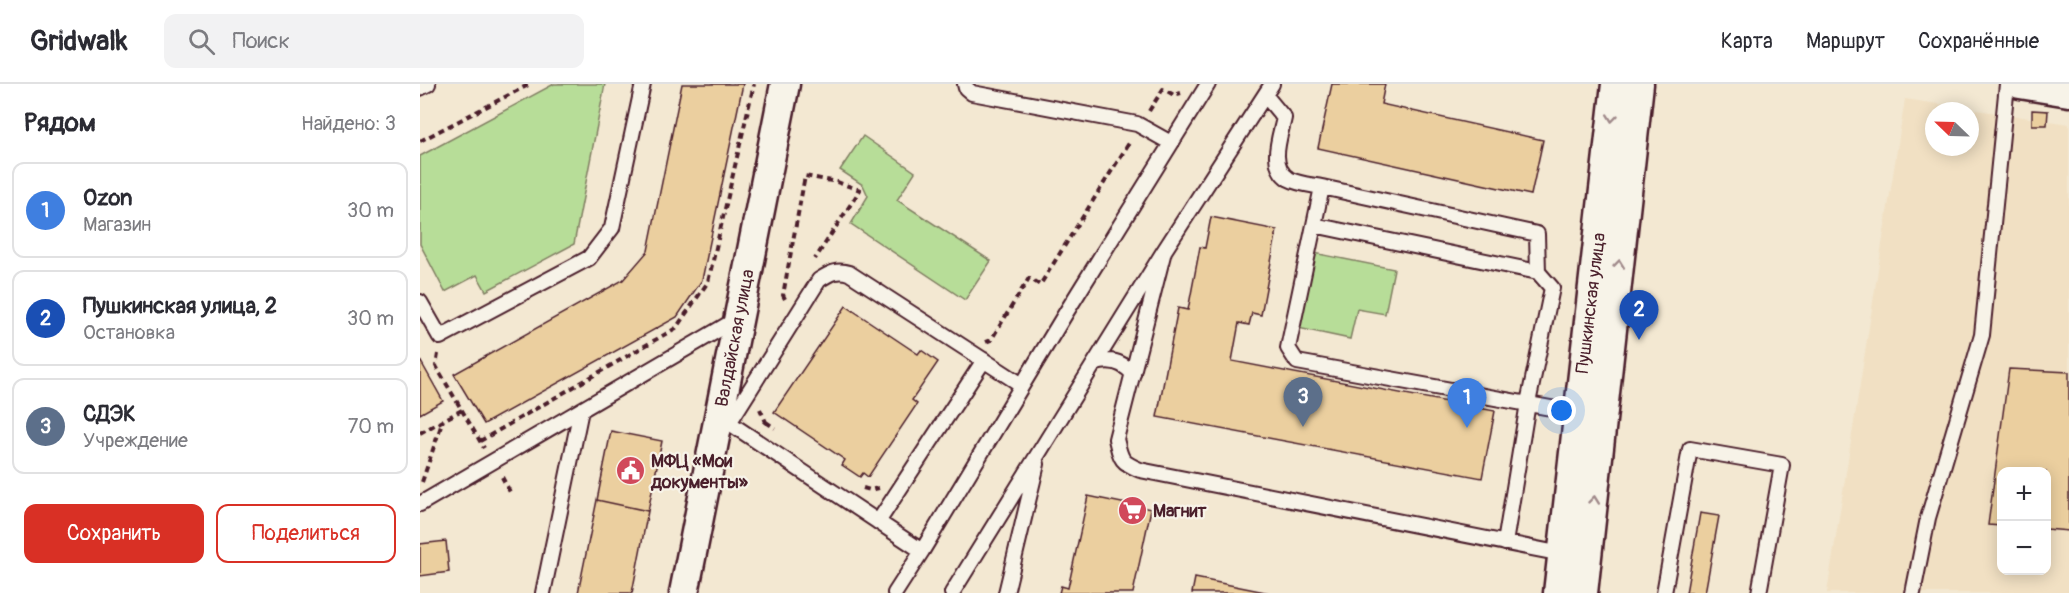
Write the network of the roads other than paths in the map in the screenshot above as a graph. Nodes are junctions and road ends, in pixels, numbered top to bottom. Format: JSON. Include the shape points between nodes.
{"nodes":[{"id":1,"x":428,"y":84,"type":"edge"},
{"id":2,"x":643,"y":84,"type":"edge"},
{"id":3,"x":785,"y":84,"type":"edge"},
{"id":4,"x":965,"y":84,"type":"edge"},
{"id":5,"x":1208,"y":84,"type":"edge"},
{"id":6,"x":1616,"y":84,"type":"edge"},
{"id":7,"x":1639,"y":84,"type":"edge"},
{"id":8,"x":2007,"y":84,"type":"edge"},
{"id":9,"x":2020,"y":84,"type":"edge"},
{"id":10,"x":420,"y":88,"type":"edge"},
{"id":11,"x":1268,"y":89,"type":"edge"},
{"id":12,"x":2069,"y":93,"type":"edge"},
{"id":13,"x":1171,"y":143,"type":"junction"},
{"id":14,"x":1322,"y":187,"type":"junction"},
{"id":15,"x":1314,"y":225,"type":"junction"},
{"id":16,"x":1164,"y":251,"type":"junction"},
{"id":17,"x":1538,"y":272,"type":"junction"},
{"id":18,"x":420,"y":302,"type":"edge"},
{"id":19,"x":738,"y":319,"type":"junction"},
{"id":20,"x":984,"y":360,"type":"junction"},
{"id":21,"x":1094,"y":364,"type":"junction"},
{"id":22,"x":1133,"y":374,"type":"junction"},
{"id":23,"x":1022,"y":385,"type":"junction"},
{"id":24,"x":1528,"y":403,"type":"junction"},
{"id":25,"x":581,"y":410,"type":"junction"},
{"id":26,"x":1578,"y":413,"type":"junction"},
{"id":27,"x":724,"y":419,"type":"junction"},
{"id":28,"x":1040,"y":452,"type":"junction"},
{"id":29,"x":420,"y":504,"type":"edge"},
{"id":30,"x":878,"y":522,"type":"junction"},
{"id":31,"x":1505,"y":543,"type":"junction"},
{"id":32,"x":922,"y":551,"type":"junction"},
{"id":33,"x":1562,"y":554,"type":"junction"},
{"id":34,"x":543,"y":593,"type":"edge"},
{"id":35,"x":684,"y":593,"type":"edge"},
{"id":36,"x":895,"y":593,"type":"edge"},
{"id":37,"x":952,"y":593,"type":"edge"},
{"id":38,"x":1006,"y":593,"type":"edge"},
{"id":39,"x":1558,"y":593,"type":"edge"},
{"id":40,"x":1584,"y":593,"type":"edge"},
{"id":41,"x":1664,"y":593,"type":"edge"},
{"id":42,"x":1759,"y":593,"type":"edge"},
{"id":43,"x":1913,"y":593,"type":"edge"}],
"edges":[{"from":1,"to":10,"type":"lane"},
{"from":2,"to":18,"type":"lane","via":[[612,228],[589,258],[440,337]]},
{"from":3,"to":19,"type":"street","name":"Валдайская улица"},
{"from":4,"to":13,"type":"lane","via":[[972,93],[1140,126]]},
{"from":5,"to":13,"type":"lane"},
{"from":6,"to":26,"type":"street","name":"Пушкинская улица","one_way":true},
{"from":40,"to":7,"type":"street","name":"Пушкинская улица","one_way":true},
{"from":8,"to":43,"type":"lane","via":[[1982,335],[1928,518]]},
{"from":9,"to":12,"type":"street"},
{"from":11,"to":14,"type":"lane","via":[[1284,118],[1276,155],[1279,170],[1290,180]]},
{"from":11,"to":16,"type":"lane"},
{"from":13,"to":23,"type":"lane"},
{"from":14,"to":15,"type":"lane"},
{"from":14,"to":17,"type":"lane","via":[[1537,234]]},
{"from":15,"to":17,"type":"lane"},
{"from":15,"to":24,"type":"lane","via":[[1288,348],[1297,362]]},
{"from":16,"to":21,"type":"lane"},
{"from":16,"to":22,"type":"lane"},
{"from":17,"to":24,"type":"lane","via":[[1552,288]]},
{"from":19,"to":25,"type":"lane"},
{"from":19,"to":27,"type":"street","name":"Валдайская улица"},
{"from":20,"to":23,"type":"lane"},
{"from":20,"to":27,"type":"lane","via":[[840,270],[819,280]]},
{"from":20,"to":30,"type":"lane"},
{"from":21,"to":22,"type":"lane","via":[[1118,362]]},
{"from":21,"to":28,"type":"lane"},
{"from":22,"to":31,"type":"lane","via":[[1116,439],[1125,464]]},
{"from":23,"to":32,"type":"lane"},
{"from":24,"to":26,"type":"lane"},
{"from":24,"to":31,"type":"lane"},
{"from":25,"to":29,"type":"lane"},
{"from":25,"to":34,"type":"lane"},
{"from":26,"to":33,"type":"street","name":"Пушкинская улица"},
{"from":27,"to":30,"type":"lane"},
{"from":27,"to":35,"type":"street","name":"Валдайская улица"},
{"from":28,"to":37,"type":"lane"},
{"from":28,"to":38,"type":"lane"},
{"from":30,"to":32,"type":"lane"},
{"from":31,"to":33,"type":"lane"},
{"from":32,"to":36,"type":"lane"},
{"from":33,"to":39,"type":"street","name":"Пушкинская улица"},
{"from":41,"to":42,"type":"lane","via":[[1690,449],[1782,465]]}]}
